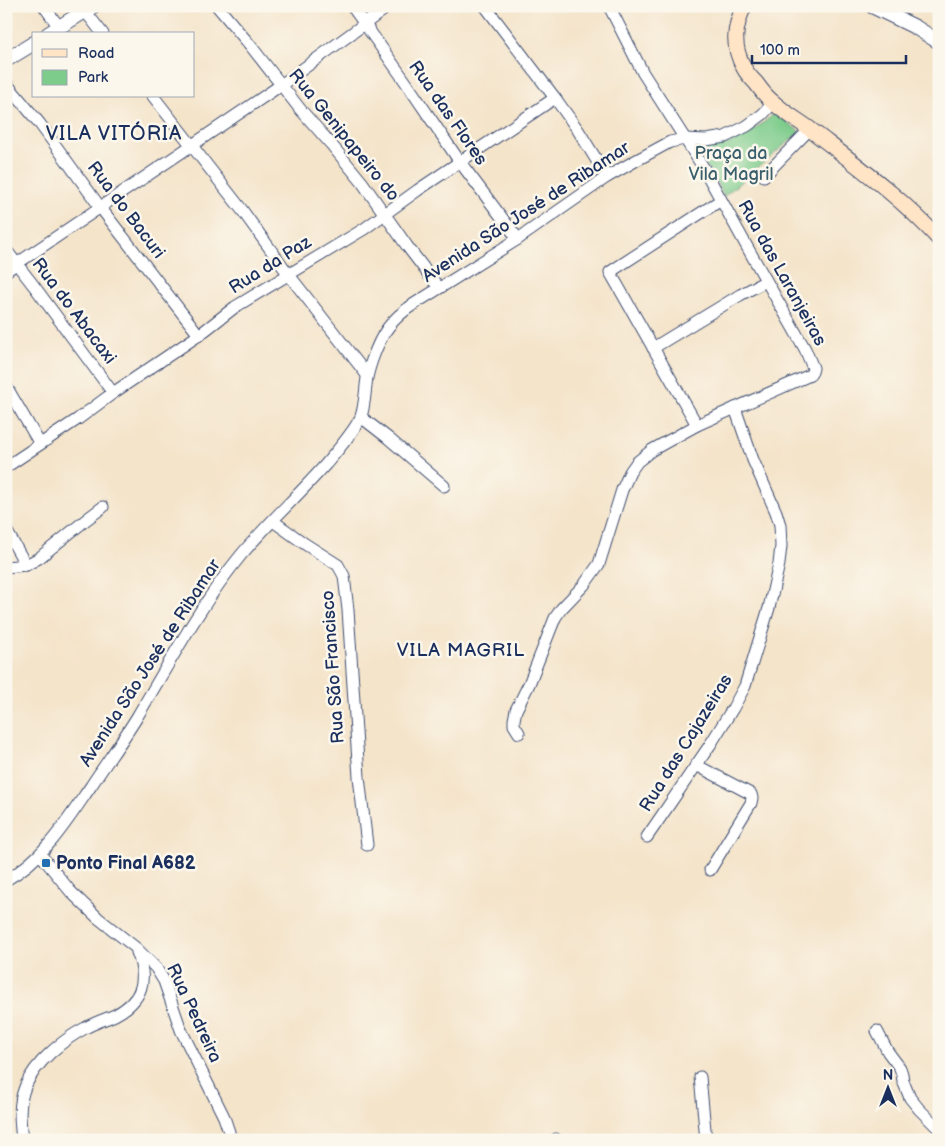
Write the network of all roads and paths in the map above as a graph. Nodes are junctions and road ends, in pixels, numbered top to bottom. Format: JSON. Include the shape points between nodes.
{"nodes":[{"id":1,"x":44,"y":6,"type":"edge"},
{"id":2,"x":217,"y":6,"type":"edge"},
{"id":3,"x":352,"y":6,"type":"edge"},
{"id":4,"x":389,"y":6,"type":"edge"},
{"id":5,"x":485,"y":6,"type":"edge"},
{"id":6,"x":609,"y":6,"type":"edge"},
{"id":7,"x":744,"y":6,"type":"edge"},
{"id":8,"x":872,"y":6,"type":"edge"},
{"id":9,"x":89,"y":9,"type":"edge"},
{"id":10,"x":364,"y":24,"type":"junction"},
{"id":11,"x":54,"y":30,"type":"edge"},
{"id":12,"x":102,"y":32,"type":"edge"},
{"id":13,"x":939,"y":42,"type":"edge"},
{"id":14,"x":32,"y":44,"type":"edge"},
{"id":15,"x":6,"y":60,"type":"edge"},
{"id":16,"x":6,"y":83,"type":"edge"},
{"id":17,"x":281,"y":85,"type":"junction"},
{"id":18,"x":155,"y":98,"type":"edge"},
{"id":19,"x":555,"y":98,"type":"junction"},
{"id":20,"x":773,"y":103,"type":"junction"},
{"id":21,"x":810,"y":129,"type":"junction"},
{"id":22,"x":685,"y":139,"type":"junction"},
{"id":23,"x":191,"y":145,"type":"junction"},
{"id":24,"x":460,"y":162,"type":"junction"},
{"id":25,"x":764,"y":176,"type":"dead end"},
{"id":26,"x":607,"y":177,"type":"junction"},
{"id":27,"x":721,"y":200,"type":"junction"},
{"id":28,"x":100,"y":207,"type":"junction"},
{"id":29,"x":385,"y":214,"type":"junction"},
{"id":30,"x":518,"y":239,"type":"junction"},
{"id":31,"x":939,"y":239,"type":"edge"},
{"id":32,"x":6,"y":250,"type":"edge"},
{"id":33,"x":17,"y":264,"type":"junction"},
{"id":34,"x":6,"y":271,"type":"edge"},
{"id":35,"x":289,"y":275,"type":"junction"},
{"id":36,"x":766,"y":281,"type":"junction"},
{"id":37,"x":439,"y":288,"type":"junction"},
{"id":38,"x":199,"y":335,"type":"junction"},
{"id":39,"x":653,"y":348,"type":"junction"},
{"id":40,"x":367,"y":375,"type":"junction"},
{"id":41,"x":6,"y":386,"type":"edge"},
{"id":42,"x":113,"y":393,"type":"junction"},
{"id":43,"x":735,"y":408,"type":"junction"},
{"id":44,"x":361,"y":417,"type":"junction"},
{"id":45,"x":697,"y":425,"type":"junction"},
{"id":46,"x":40,"y":444,"type":"junction"},
{"id":47,"x":6,"y":467,"type":"edge"},
{"id":48,"x":444,"y":486,"type":"dead end"},
{"id":49,"x":103,"y":507,"type":"dead end"},
{"id":50,"x":273,"y":521,"type":"junction"},
{"id":51,"x":6,"y":530,"type":"edge"},
{"id":52,"x":26,"y":565,"type":"junction"},
{"id":53,"x":6,"y":568,"type":"edge"},
{"id":54,"x":519,"y":733,"type":"dead end"},
{"id":55,"x":696,"y":765,"type":"junction"},
{"id":56,"x":647,"y":837,"type":"dead end"},
{"id":57,"x":368,"y":846,"type":"dead end"},
{"id":58,"x":40,"y":854,"type":"junction"},
{"id":59,"x":710,"y":870,"type":"dead end"},
{"id":60,"x":6,"y":880,"type":"edge"},
{"id":61,"x":136,"y":948,"type":"junction"},
{"id":62,"x":877,"y":1030,"type":"dead end"},
{"id":63,"x":700,"y":1077,"type":"dead end"},
{"id":64,"x":939,"y":1129,"type":"edge"},
{"id":65,"x":22,"y":1140,"type":"edge"},
{"id":66,"x":230,"y":1140,"type":"edge"},
{"id":67,"x":706,"y":1140,"type":"edge"}],
"edges":[{"from":1,"to":11,"type":"street"},
{"from":2,"to":17,"type":"street","name":"Rua Genipapeiro do"},
{"from":3,"to":10,"type":"street","name":"Rua das Flores"},
{"from":4,"to":10,"type":"street"},
{"from":5,"to":19,"type":"street"},
{"from":6,"to":22,"type":"street","name":"Rua das Laranjeiras","via":[[643,73]]},
{"from":7,"to":20,"type":"main road","via":[[735,34],[739,56],[745,70]]},
{"from":8,"to":13,"type":"street"},
{"from":9,"to":11,"type":"street"},
{"from":9,"to":12,"type":"street"},
{"from":10,"to":17,"type":"street"},
{"from":10,"to":24,"type":"street","name":"Rua das Flores"},
{"from":14,"to":15,"type":"street"},
{"from":16,"to":28,"type":"street","name":"Rua do Bacuri"},
{"from":17,"to":23,"type":"street"},
{"from":17,"to":29,"type":"street","name":"Rua Genipapeiro do"},
{"from":18,"to":23,"type":"street"},
{"from":19,"to":24,"type":"street","name":"Rua da Paz"},
{"from":19,"to":26,"type":"street"},
{"from":20,"to":21,"type":"main road"},
{"from":20,"to":22,"type":"street","name":"Avenida São José de Ribamar","via":[[747,126],[724,137]]},
{"from":21,"to":25,"type":"street"},
{"from":21,"to":31,"type":"main road","via":[[880,185]]},
{"from":22,"to":26,"type":"street","name":"Avenida São José de Ribamar","via":[[670,142]]},
{"from":22,"to":27,"type":"street","name":"Rua das Laranjeiras"},
{"from":23,"to":28,"type":"street"},
{"from":23,"to":35,"type":"street"},
{"from":24,"to":29,"type":"street","name":"Rua da Paz"},
{"from":24,"to":30,"type":"street","name":"Rua das Flores"},
{"from":26,"to":30,"type":"street","name":"Avenida São José de Ribamar"},
{"from":27,"to":36,"type":"street","name":"Rua das Laranjeiras"},
{"from":27,"to":39,"type":"street","via":[[610,272]]},
{"from":28,"to":33,"type":"street"},
{"from":28,"to":38,"type":"street","name":"Rua do Bacuri"},
{"from":29,"to":35,"type":"street","name":"Rua da Paz"},
{"from":29,"to":37,"type":"street","name":"Rua Genipapeiro do"},
{"from":30,"to":37,"type":"street","name":"Avenida São José de Ribamar"},
{"from":32,"to":33,"type":"street","name":"Rua do Abacaxi"},
{"from":33,"to":34,"type":"street"},
{"from":33,"to":42,"type":"street","name":"Rua do Abacaxi"},
{"from":35,"to":38,"type":"street","name":"Rua da Paz","via":[[235,307]]},
{"from":35,"to":40,"type":"street"},
{"from":36,"to":39,"type":"street"},
{"from":36,"to":43,"type":"street","name":"Rua das Laranjeiras","via":[[813,368],[810,375]]},
{"from":37,"to":40,"type":"street","name":"Avenida São José de Ribamar","via":[[403,311],[385,330]]},
{"from":38,"to":42,"type":"street","name":"Rua da Paz"},
{"from":39,"to":45,"type":"street"},
{"from":40,"to":44,"type":"street","name":"Avenida São José de Ribamar"},
{"from":41,"to":46,"type":"street"},
{"from":42,"to":46,"type":"street","name":"Rua da Paz"},
{"from":43,"to":45,"type":"street"},
{"from":43,"to":55,"type":"street","name":"Rua das Cajazeiras","via":[[776,512],[781,546],[769,608],[746,686]]},
{"from":44,"to":48,"type":"street"},
{"from":44,"to":50,"type":"street","name":"Avenida São José de Ribamar","via":[[342,446]]},
{"from":45,"to":54,"type":"street","via":[[652,450],[630,472],[599,564],[561,609],[516,710],[514,725]]},
{"from":46,"to":47,"type":"street","name":"Rua da Paz"},
{"from":49,"to":52,"type":"street","via":[[40,558]]},
{"from":50,"to":57,"type":"street","name":"Rua São Francisco","via":[[338,565],[344,576],[359,776]]},
{"from":50,"to":58,"type":"street","name":"Avenida São José de Ribamar","via":[[241,555],[209,598],[136,718],[62,829]]},
{"from":51,"to":52,"type":"street"},
{"from":52,"to":53,"type":"street"},
{"from":55,"to":56,"type":"street","name":"Rua das Cajazeiras"},
{"from":55,"to":59,"type":"street","via":[[751,794],[752,798]]},
{"from":58,"to":60,"type":"street","name":"Avenida São José de Ribamar"},
{"from":58,"to":61,"type":"street","name":"Rua Pedreira","via":[[84,905]]},
{"from":61,"to":65,"type":"street","via":[[143,975],[139,993],[126,1008],[75,1034],[40,1064],[22,1094]]},
{"from":61,"to":66,"type":"street","name":"Rua Pedreira","via":[[164,981],[182,1030],[224,1117]]},
{"from":62,"to":64,"type":"street","via":[[900,1068],[910,1098]]},
{"from":63,"to":67,"type":"street"}]}
